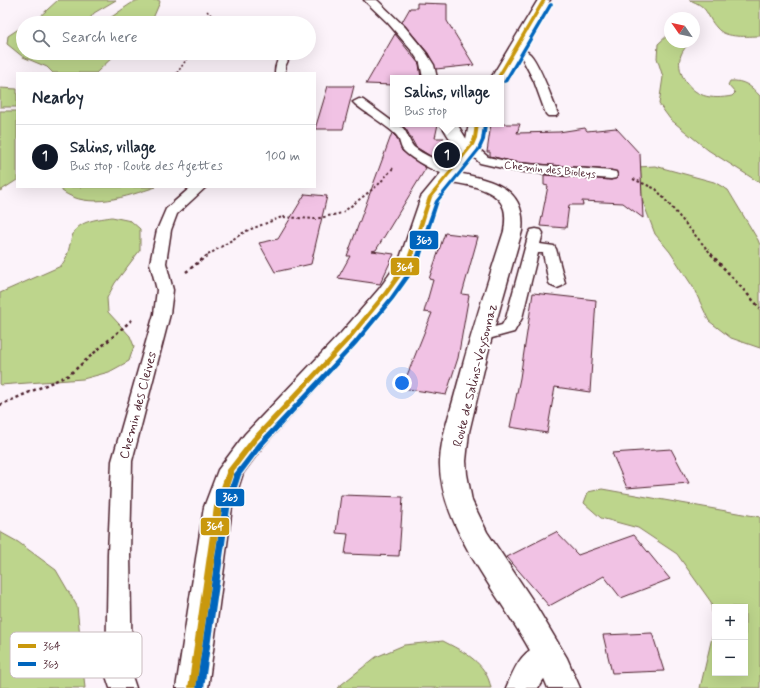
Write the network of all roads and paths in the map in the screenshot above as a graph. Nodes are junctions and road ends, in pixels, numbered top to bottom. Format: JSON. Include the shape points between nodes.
{"nodes":[{"id":1,"x":370,"y":0,"type":"edge"},
{"id":2,"x":544,"y":0,"type":"edge"},
{"id":3,"x":208,"y":11,"type":"dead end"},
{"id":4,"x":212,"y":16,"type":"edge"},
{"id":5,"x":515,"y":51,"type":"junction"},
{"id":6,"x":186,"y":60,"type":"edge"},
{"id":7,"x":283,"y":60,"type":"edge"},
{"id":8,"x":178,"y":72,"type":"edge"},
{"id":9,"x":280,"y":72,"type":"edge"},
{"id":10,"x":429,"y":75,"type":"edge"},
{"id":11,"x":500,"y":75,"type":"edge"},
{"id":12,"x":359,"y":102,"type":"dead end"},
{"id":13,"x":552,"y":114,"type":"dead end"},
{"id":14,"x":390,"y":125,"type":"edge"},
{"id":15,"x":393,"y":127,"type":"edge"},
{"id":16,"x":451,"y":127,"type":"edge"},
{"id":17,"x":477,"y":127,"type":"edge"},
{"id":18,"x":470,"y":148,"type":"junction"},
{"id":19,"x":411,"y":151,"type":"junction"},
{"id":20,"x":449,"y":174,"type":"junction"},
{"id":21,"x":611,"y":175,"type":"joint"},
{"id":22,"x":198,"y":188,"type":"edge"},
{"id":23,"x":557,"y":283,"type":"dead end"},
{"id":24,"x":165,"y":290,"type":"junction"},
{"id":25,"x":760,"y":308,"type":"edge"},
{"id":26,"x":481,"y":336,"type":"junction"},
{"id":27,"x":0,"y":405,"type":"edge"},
{"id":28,"x":119,"y":632,"type":"edge"},
{"id":29,"x":548,"y":655,"type":"junction"},
{"id":30,"x":120,"y":678,"type":"edge"},
{"id":31,"x":123,"y":688,"type":"edge"},
{"id":32,"x":192,"y":688,"type":"edge"},
{"id":33,"x":522,"y":688,"type":"edge"},
{"id":34,"x":564,"y":688,"type":"edge"}],
"edges":[{"from":1,"to":10,"type":"street","via":[[417,49],[427,63]]},
{"from":2,"to":5,"type":"street"},
{"from":3,"to":4,"type":"path"},
{"from":5,"to":11,"type":"street"},
{"from":5,"to":13,"type":"lane","via":[[526,56]]},
{"from":6,"to":8,"type":"path"},
{"from":7,"to":9,"type":"lane"},
{"from":12,"to":14,"type":"lane"},
{"from":15,"to":19,"type":"lane","via":[[402,134]]},
{"from":16,"to":18,"type":"street","via":[[461,143]]},
{"from":17,"to":18,"type":"street"},
{"from":18,"to":20,"type":"street"},
{"from":18,"to":21,"type":"lane","name":"Chemin des Bioleys","via":[[484,160],[509,166]]},
{"from":19,"to":20,"type":"lane"},
{"from":19,"to":24,"type":"path","via":[[378,185],[342,213],[315,219],[282,217],[246,231],[201,259]]},
{"from":20,"to":26,"type":"street","name":"Route de Salins-Veysonnaz","via":[[495,190],[514,210],[513,231]]},
{"from":20,"to":32,"type":"street","via":[[430,197],[414,250],[398,278],[349,338],[254,440],[231,470],[218,507]]},
{"from":21,"to":25,"type":"path","via":[[629,177],[656,189]]},
{"from":22,"to":24,"type":"lane","name":"Chemin des Cleives","via":[[171,212],[164,230],[158,263]]},
{"from":23,"to":26,"type":"lane","via":[[549,249],[535,240],[514,318],[508,328]]},
{"from":24,"to":27,"type":"path","via":[[69,375]]},
{"from":24,"to":28,"type":"lane","name":"Chemin des Cleives","via":[[162,314],[122,461]]},
{"from":26,"to":29,"type":"street","name":"Route de Salins-Veysonnaz","via":[[457,432],[453,460],[456,486],[464,515],[474,537]]},
{"from":29,"to":33,"type":"street","via":[[530,670]]},
{"from":29,"to":34,"type":"street","name":"Route de Salins-Veysonnaz"},
{"from":30,"to":31,"type":"lane","name":"Chemin des Cleives"}]}
